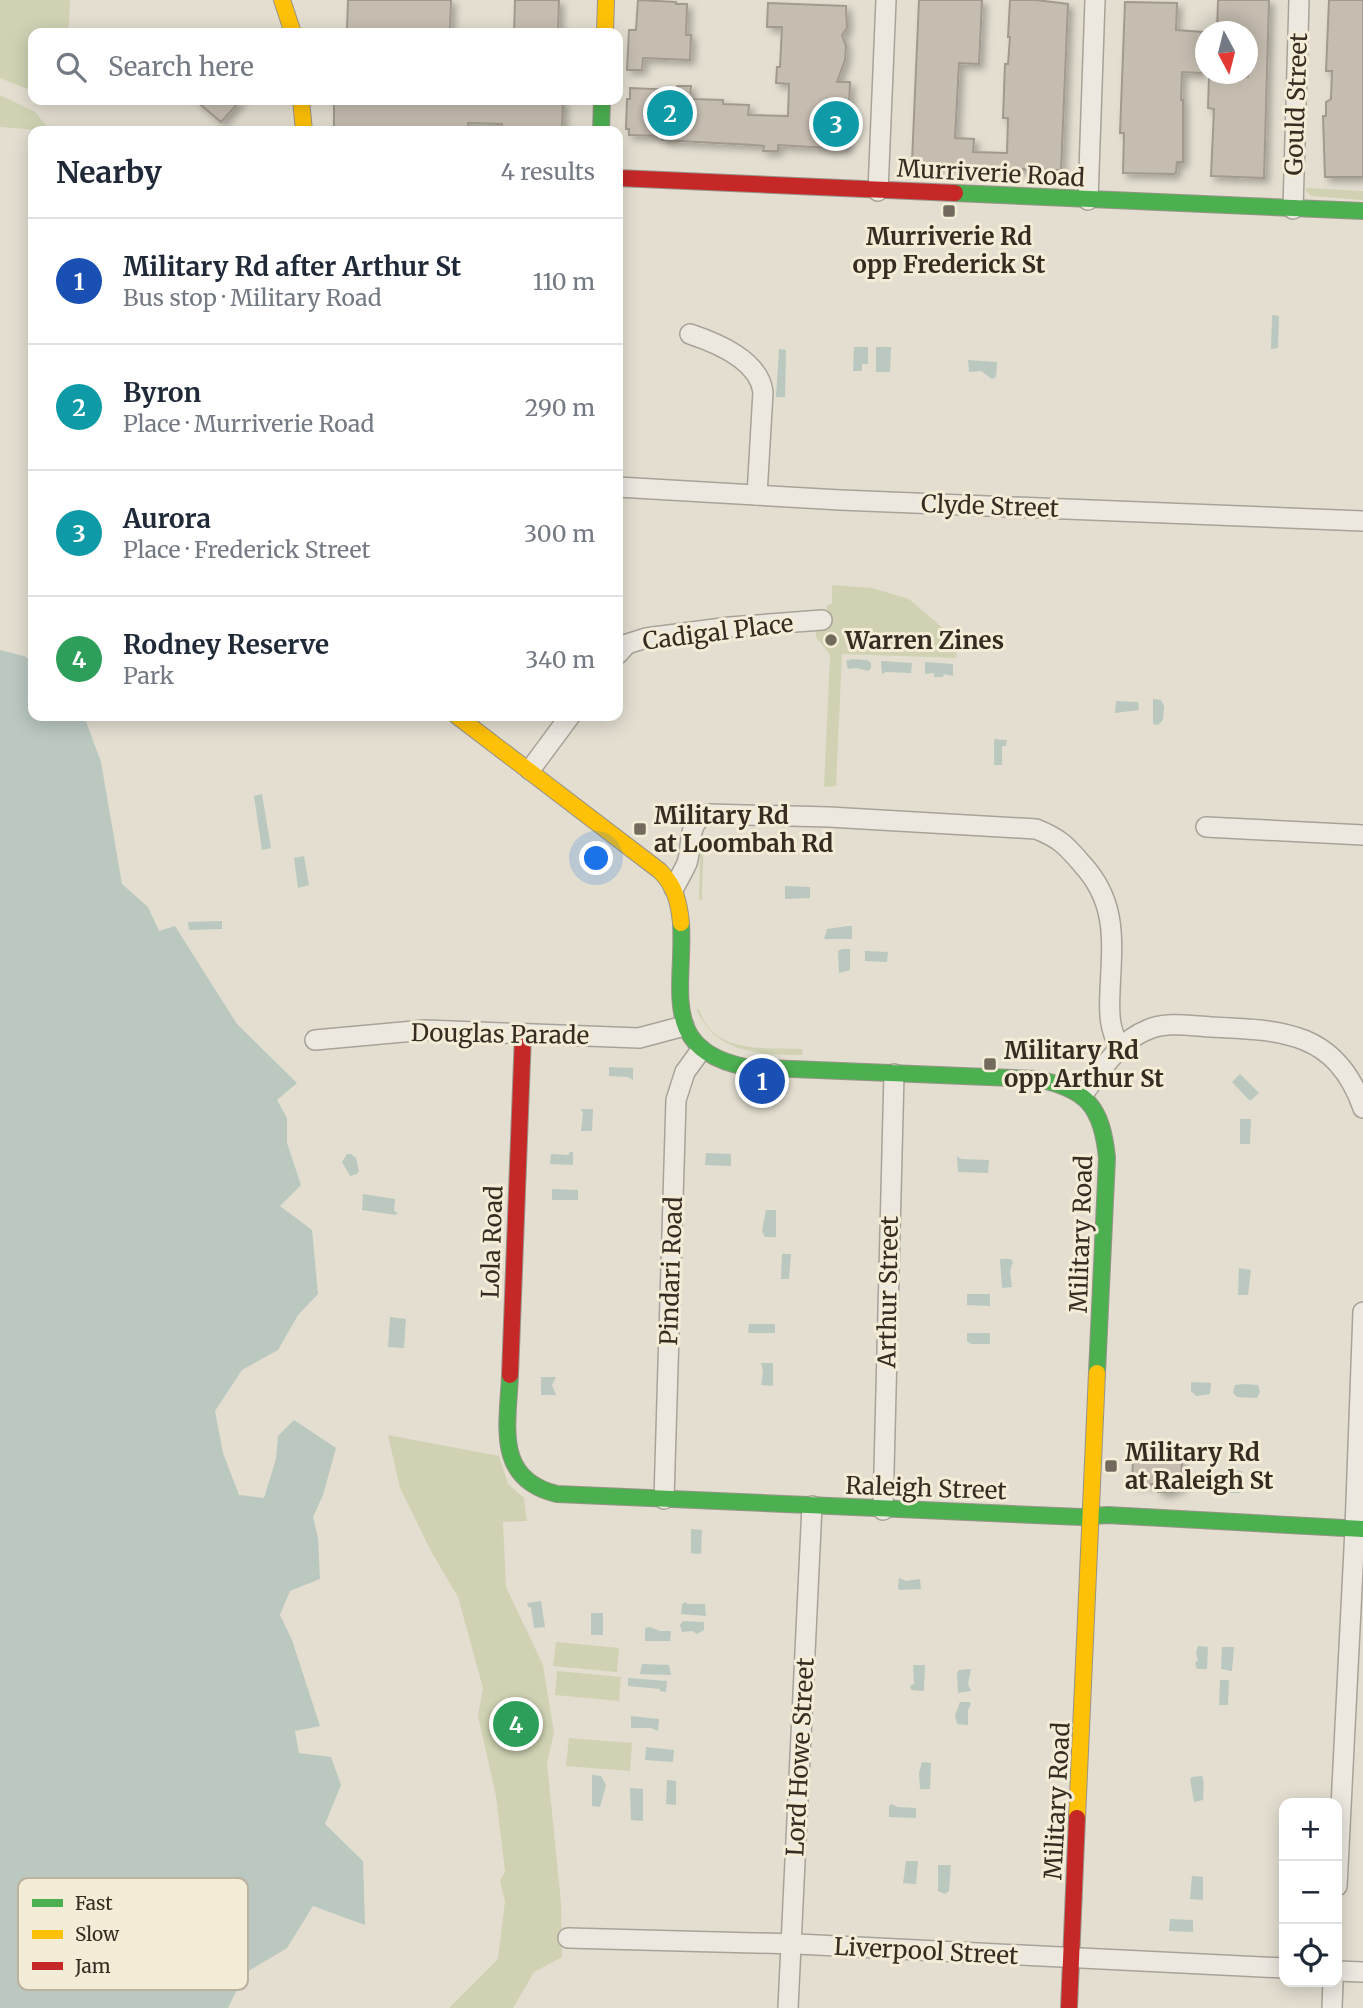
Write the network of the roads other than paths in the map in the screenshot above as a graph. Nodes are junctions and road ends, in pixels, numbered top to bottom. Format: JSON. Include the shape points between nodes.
{"nodes":[{"id":1,"x":282,"y":0,"type":"edge"},
{"id":2,"x":606,"y":0,"type":"edge"},
{"id":3,"x":886,"y":0,"type":"edge"},
{"id":4,"x":1095,"y":0,"type":"edge"},
{"id":5,"x":1299,"y":0,"type":"edge"},
{"id":6,"x":291,"y":28,"type":"edge"},
{"id":7,"x":605,"y":28,"type":"edge"},
{"id":8,"x":301,"y":105,"type":"edge"},
{"id":9,"x":602,"y":105,"type":"edge"},
{"id":10,"x":304,"y":126,"type":"edge"},
{"id":11,"x":601,"y":126,"type":"edge"},
{"id":12,"x":623,"y":178,"type":"edge"},
{"id":13,"x":878,"y":191,"type":"junction"},
{"id":14,"x":1088,"y":200,"type":"junction"},
{"id":15,"x":1293,"y":209,"type":"junction"},
{"id":16,"x":1363,"y":211,"type":"edge"},
{"id":17,"x":690,"y":334,"type":"dead end"},
{"id":18,"x":623,"y":487,"type":"edge"},
{"id":19,"x":757,"y":495,"type":"junction"},
{"id":20,"x":1363,"y":521,"type":"edge"},
{"id":21,"x":822,"y":621,"type":"dead end"},
{"id":22,"x":623,"y":648,"type":"edge"},
{"id":23,"x":464,"y":721,"type":"edge"},
{"id":24,"x":566,"y":721,"type":"edge"},
{"id":25,"x":530,"y":770,"type":"junction"},
{"id":26,"x":1206,"y":827,"type":"dead end"},
{"id":27,"x":1363,"y":835,"type":"edge"},
{"id":28,"x":674,"y":888,"type":"junction"},
{"id":29,"x":684,"y":1026,"type":"junction"},
{"id":30,"x":523,"y":1034,"type":"junction"},
{"id":31,"x":315,"y":1040,"type":"dead end"},
{"id":32,"x":1120,"y":1048,"type":"junction"},
{"id":33,"x":701,"y":1050,"type":"junction"},
{"id":34,"x":894,"y":1074,"type":"junction"},
{"id":35,"x":1083,"y":1094,"type":"junction"},
{"id":36,"x":1363,"y":1108,"type":"edge"},
{"id":37,"x":1363,"y":1312,"type":"edge"},
{"id":38,"x":509,"y":1452,"type":"joint"},
{"id":39,"x":664,"y":1499,"type":"junction"},
{"id":40,"x":812,"y":1506,"type":"junction"},
{"id":41,"x":883,"y":1510,"type":"junction"},
{"id":42,"x":1093,"y":1517,"type":"junction"},
{"id":43,"x":1359,"y":1529,"type":"edge"},
{"id":44,"x":1339,"y":1861,"type":"edge"},
{"id":45,"x":568,"y":1938,"type":"dead end"},
{"id":46,"x":791,"y":1944,"type":"junction"},
{"id":47,"x":1072,"y":1958,"type":"junction"},
{"id":48,"x":1279,"y":1968,"type":"edge"},
{"id":49,"x":1342,"y":1971,"type":"edge"},
{"id":50,"x":1363,"y":1972,"type":"edge"},
{"id":51,"x":1333,"y":1987,"type":"edge"},
{"id":52,"x":788,"y":2008,"type":"edge"},
{"id":53,"x":1069,"y":2008,"type":"edge"},
{"id":54,"x":1332,"y":2008,"type":"edge"}],
"edges":[{"from":1,"to":6,"type":"street"},
{"from":2,"to":7,"type":"street"},
{"from":3,"to":13,"type":"street"},
{"from":4,"to":14,"type":"street"},
{"from":5,"to":15,"type":"street","name":"Gould Street"},
{"from":8,"to":10,"type":"street"},
{"from":9,"to":11,"type":"street"},
{"from":12,"to":13,"type":"street","name":"Murriverie Road"},
{"from":13,"to":14,"type":"street","name":"Murriverie Road"},
{"from":14,"to":15,"type":"street","name":"Murriverie Road"},
{"from":15,"to":16,"type":"street","name":"Murriverie Road"},
{"from":17,"to":19,"type":"street","via":[[725,350],[760,377]]},
{"from":18,"to":19,"type":"street","name":"Clyde Street"},
{"from":19,"to":20,"type":"street","name":"Clyde Street"},
{"from":21,"to":22,"type":"street","name":"Cadigal Place","via":[[646,638]]},
{"from":23,"to":25,"type":"street"},
{"from":24,"to":25,"type":"street"},
{"from":25,"to":28,"type":"street","via":[[651,863]]},
{"from":26,"to":27,"type":"street"},
{"from":28,"to":29,"type":"street","via":[[680,918],[679,999]]},
{"from":28,"to":32,"type":"street","via":[[687,862],[695,821],[708,814],[1036,829],[1056,836],[1088,870],[1110,915],[1110,1027]]},
{"from":29,"to":30,"type":"street","name":"Douglas Parade","via":[[639,1038]]},
{"from":29,"to":33,"type":"street"},
{"from":30,"to":31,"type":"street","name":"Douglas Parade","via":[[425,1030]]},
{"from":30,"to":38,"type":"street","name":"Lola Road"},
{"from":32,"to":35,"type":"street"},
{"from":32,"to":36,"type":"street","via":[[1160,1026],[1258,1029],[1303,1038],[1331,1054],[1357,1090]]},
{"from":33,"to":34,"type":"street","via":[[726,1065]]},
{"from":33,"to":39,"type":"street","name":"Pindari Road","via":[[685,1072],[676,1100]]},
{"from":34,"to":35,"type":"street","via":[[1037,1079]]},
{"from":34,"to":41,"type":"street","name":"Arthur Street"},
{"from":35,"to":42,"type":"street","name":"Military Road","via":[[1099,1116],[1107,1158]]},
{"from":37,"to":43,"type":"street"},
{"from":38,"to":39,"type":"street","name":"Raleigh Street","via":[[523,1479],[542,1492]]},
{"from":39,"to":40,"type":"street","name":"Raleigh Street"},
{"from":40,"to":41,"type":"street","name":"Raleigh Street"},
{"from":40,"to":46,"type":"street","name":"Lord Howe Street"},
{"from":41,"to":42,"type":"street","name":"Raleigh Street"},
{"from":42,"to":43,"type":"street","name":"Raleigh Street"},
{"from":42,"to":47,"type":"street","name":"Military Road"},
{"from":43,"to":44,"type":"street"},
{"from":45,"to":46,"type":"street","name":"Liverpool Street"},
{"from":46,"to":47,"type":"street","name":"Liverpool Street"},
{"from":46,"to":52,"type":"street","name":"Lord Howe Street"},
{"from":47,"to":48,"type":"street","name":"Liverpool Street"},
{"from":47,"to":53,"type":"street","name":"Military Road"},
{"from":49,"to":50,"type":"street"},
{"from":51,"to":54,"type":"street"}]}
